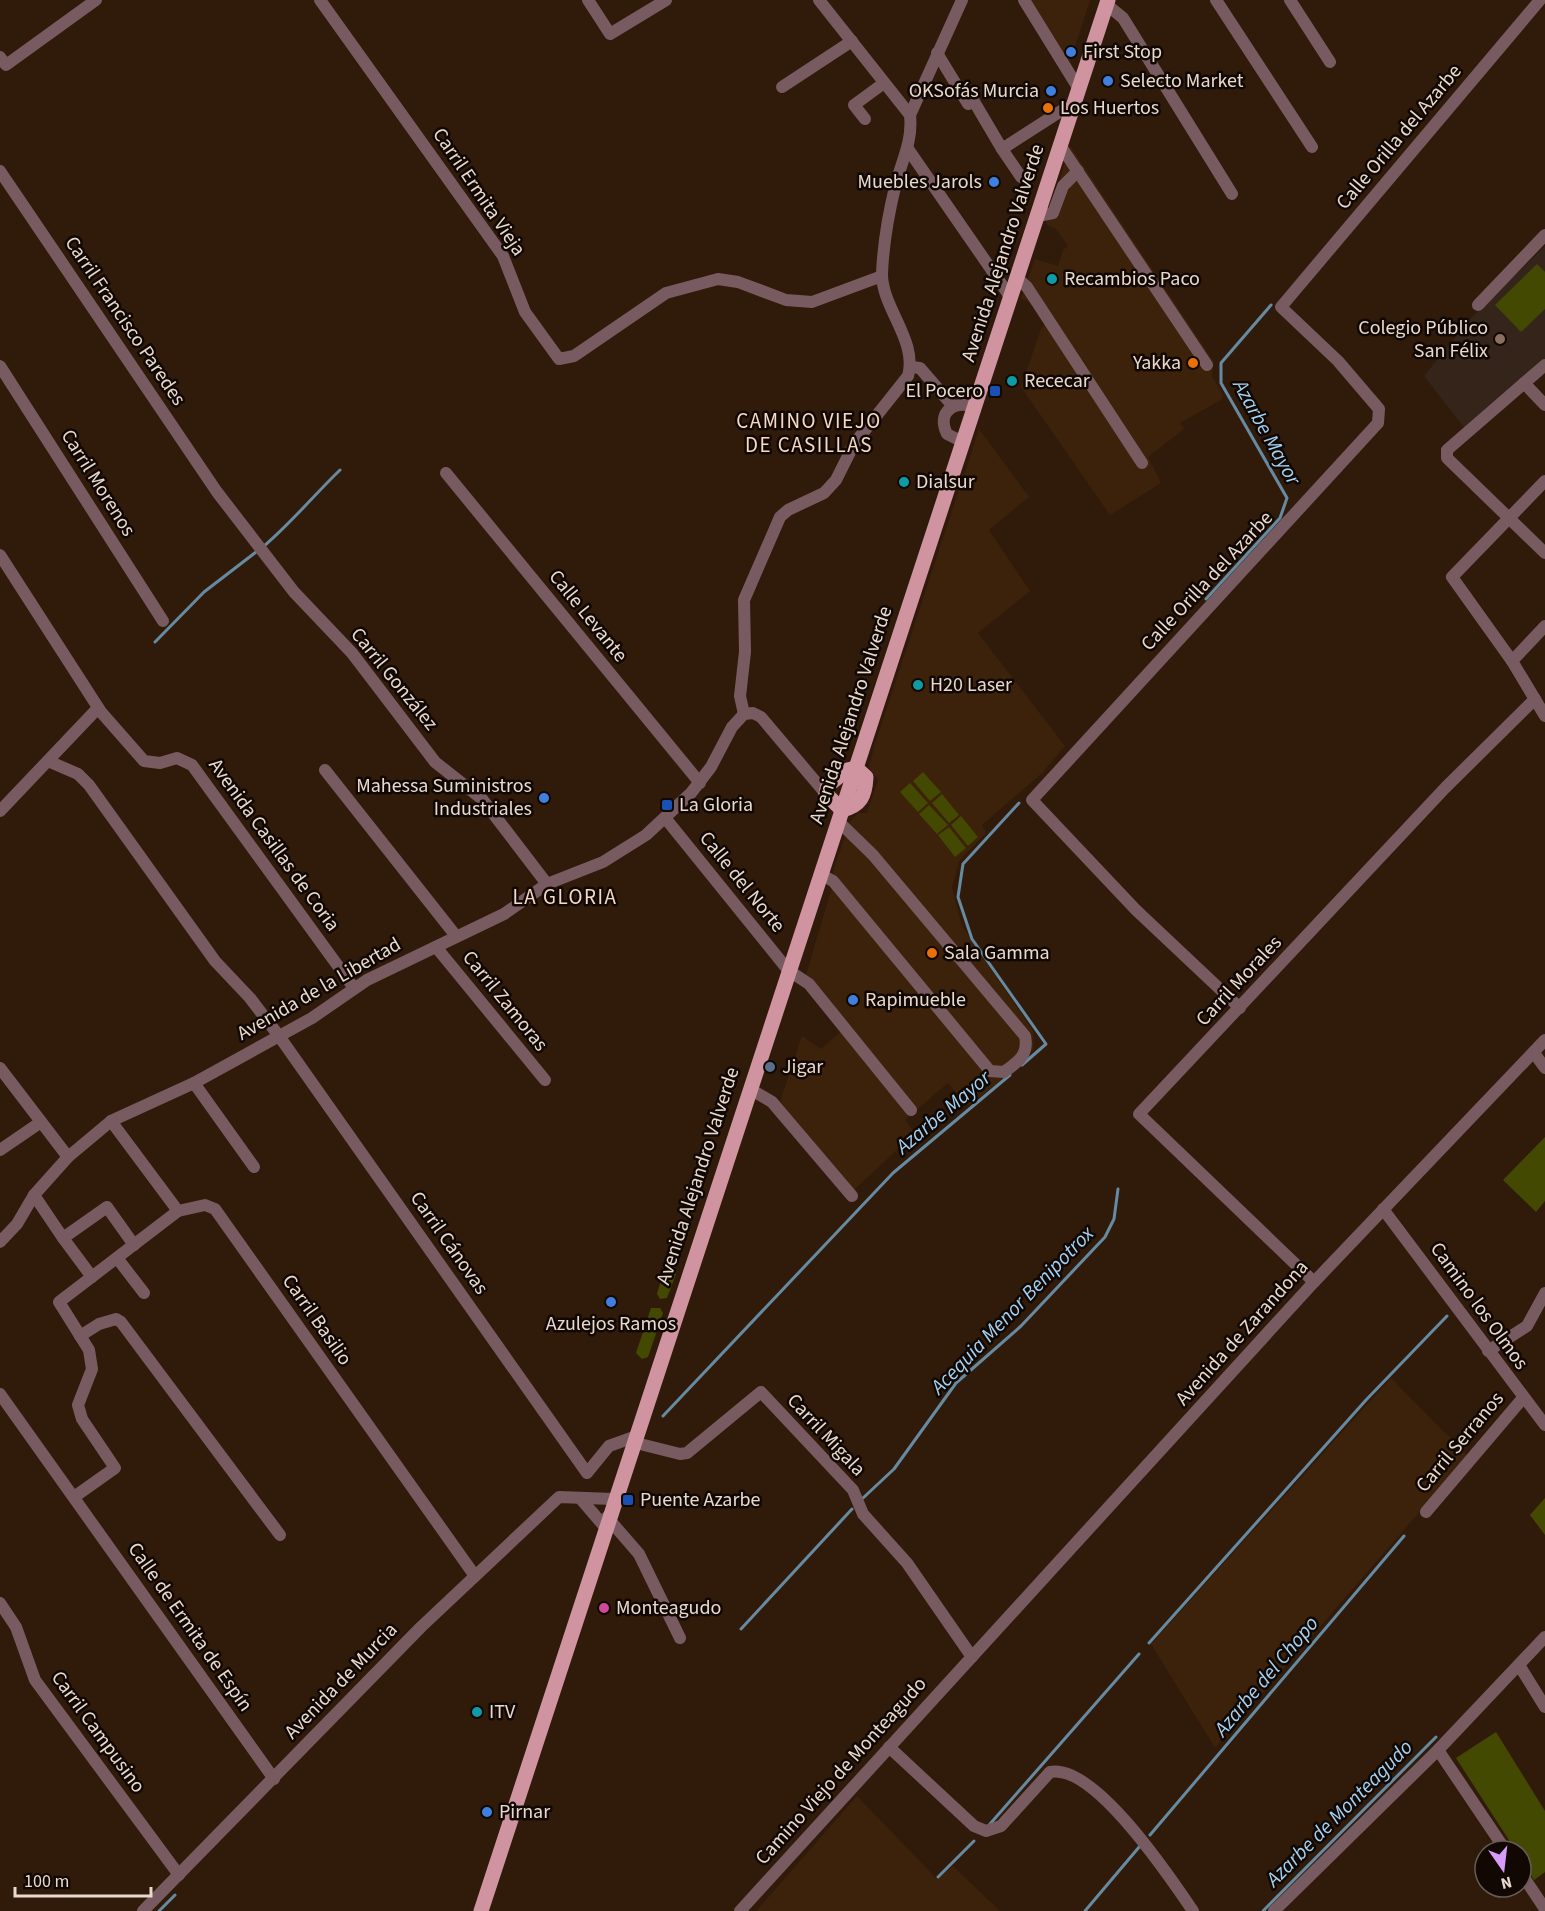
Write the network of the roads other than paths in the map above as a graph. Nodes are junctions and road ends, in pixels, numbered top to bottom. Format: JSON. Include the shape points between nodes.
{"nodes":[{"id":1,"x":96,"y":0,"type":"edge"},
{"id":2,"x":320,"y":0,"type":"edge"},
{"id":3,"x":588,"y":0,"type":"edge"},
{"id":4,"x":666,"y":0,"type":"edge"},
{"id":5,"x":819,"y":0,"type":"edge"},
{"id":6,"x":962,"y":0,"type":"edge"},
{"id":7,"x":1024,"y":0,"type":"edge"},
{"id":8,"x":1216,"y":0,"type":"edge"},
{"id":9,"x":1290,"y":0,"type":"edge"},
{"id":10,"x":1540,"y":0,"type":"edge"},
{"id":11,"x":1107,"y":2,"type":"edge"},
{"id":12,"x":852,"y":41,"type":"junction"},
{"id":13,"x":937,"y":53,"type":"junction"},
{"id":14,"x":0,"y":57,"type":"edge"},
{"id":15,"x":1330,"y":62,"type":"dead end"},
{"id":16,"x":884,"y":83,"type":"junction"},
{"id":17,"x":782,"y":87,"type":"dead end"},
{"id":18,"x":1079,"y":89,"type":"junction"},
{"id":19,"x":969,"y":93,"type":"dead end"},
{"id":20,"x":1072,"y":108,"type":"junction"},
{"id":21,"x":910,"y":116,"type":"junction"},
{"id":22,"x":865,"y":119,"type":"dead end"},
{"id":23,"x":1060,"y":145,"type":"junction"},
{"id":24,"x":997,"y":146,"type":"junction"},
{"id":25,"x":1312,"y":147,"type":"dead end"},
{"id":26,"x":908,"y":149,"type":"junction"},
{"id":27,"x":0,"y":171,"type":"edge"},
{"id":28,"x":1078,"y":171,"type":"junction"},
{"id":29,"x":1021,"y":177,"type":"dead end"},
{"id":30,"x":1232,"y":194,"type":"dead end"},
{"id":31,"x":1038,"y":216,"type":"junction"},
{"id":32,"x":1545,"y":235,"type":"edge"},
{"id":33,"x":882,"y":276,"type":"junction"},
{"id":34,"x":1017,"y":278,"type":"junction"},
{"id":35,"x":1011,"y":298,"type":"junction"},
{"id":36,"x":1478,"y":305,"type":"dead end"},
{"id":37,"x":1208,"y":365,"type":"dead end"},
{"id":38,"x":1545,"y":365,"type":"edge"},
{"id":39,"x":0,"y":366,"type":"edge"},
{"id":40,"x":910,"y":367,"type":"junction"},
{"id":41,"x":1524,"y":383,"type":"junction"},
{"id":42,"x":952,"y":405,"type":"junction"},
{"id":43,"x":1545,"y":405,"type":"edge"},
{"id":44,"x":975,"y":407,"type":"junction"},
{"id":45,"x":963,"y":442,"type":"junction"},
{"id":46,"x":1142,"y":463,"type":"dead end"},
{"id":47,"x":446,"y":473,"type":"dead end"},
{"id":48,"x":1545,"y":481,"type":"edge"},
{"id":49,"x":217,"y":492,"type":"joint"},
{"id":50,"x":1511,"y":519,"type":"junction"},
{"id":51,"x":1545,"y":553,"type":"edge"},
{"id":52,"x":0,"y":555,"type":"edge"},
{"id":53,"x":163,"y":621,"type":"dead end"},
{"id":54,"x":1545,"y":626,"type":"edge"},
{"id":55,"x":1512,"y":661,"type":"junction"},
{"id":56,"x":1535,"y":699,"type":"junction"},
{"id":57,"x":98,"y":708,"type":"junction"},
{"id":58,"x":744,"y":714,"type":"junction"},
{"id":59,"x":1545,"y":716,"type":"edge"},
{"id":60,"x":48,"y":761,"type":"junction"},
{"id":61,"x":856,"y":768,"type":"junction"},
{"id":62,"x":325,"y":770,"type":"dead end"},
{"id":63,"x":834,"y":778,"type":"junction"},
{"id":64,"x":813,"y":780,"type":"junction"},
{"id":65,"x":700,"y":783,"type":"junction"},
{"id":66,"x":0,"y":790,"type":"edge"},
{"id":67,"x":826,"y":794,"type":"junction"},
{"id":68,"x":4,"y":807,"type":"edge"},
{"id":69,"x":840,"y":816,"type":"junction"},
{"id":70,"x":666,"y":819,"type":"junction"},
{"id":71,"x":820,"y":874,"type":"junction"},
{"id":72,"x":547,"y":884,"type":"junction"},
{"id":73,"x":456,"y":936,"type":"junction"},
{"id":74,"x":436,"y":946,"type":"junction"},
{"id":75,"x":788,"y":970,"type":"junction"},
{"id":76,"x":354,"y":988,"type":"junction"},
{"id":77,"x":1240,"y":1008,"type":"junction"},
{"id":78,"x":279,"y":1036,"type":"junction"},
{"id":79,"x":1545,"y":1040,"type":"edge"},
{"id":80,"x":1534,"y":1053,"type":"junction"},
{"id":81,"x":0,"y":1068,"type":"edge"},
{"id":82,"x":1545,"y":1068,"type":"edge"},
{"id":83,"x":544,"y":1080,"type":"dead end"},
{"id":84,"x":194,"y":1083,"type":"junction"},
{"id":85,"x":750,"y":1089,"type":"junction"},
{"id":86,"x":911,"y":1110,"type":"dead end"},
{"id":87,"x":111,"y":1121,"type":"junction"},
{"id":88,"x":41,"y":1122,"type":"junction"},
{"id":89,"x":0,"y":1150,"type":"edge"},
{"id":90,"x":68,"y":1157,"type":"junction"},
{"id":91,"x":254,"y":1167,"type":"dead end"},
{"id":92,"x":34,"y":1196,"type":"junction"},
{"id":93,"x":852,"y":1196,"type":"dead end"},
{"id":94,"x":1383,"y":1209,"type":"junction"},
{"id":95,"x":178,"y":1211,"type":"junction"},
{"id":96,"x":63,"y":1239,"type":"junction"},
{"id":97,"x":0,"y":1242,"type":"edge"},
{"id":98,"x":134,"y":1245,"type":"junction"},
{"id":99,"x":117,"y":1258,"type":"junction"},
{"id":100,"x":92,"y":1277,"type":"junction"},
{"id":101,"x":1314,"y":1282,"type":"junction"},
{"id":102,"x":144,"y":1293,"type":"dead end"},
{"id":103,"x":1545,"y":1293,"type":"edge"},
{"id":104,"x":80,"y":1336,"type":"junction"},
{"id":105,"x":1488,"y":1351,"type":"junction"},
{"id":106,"x":0,"y":1394,"type":"edge"},
{"id":107,"x":1523,"y":1398,"type":"junction"},
{"id":108,"x":1544,"y":1422,"type":"edge"},
{"id":109,"x":633,"y":1439,"type":"junction"},
{"id":110,"x":577,"y":1496,"type":"junction"},
{"id":111,"x":74,"y":1497,"type":"junction"},
{"id":112,"x":613,"y":1500,"type":"junction"},
{"id":113,"x":1426,"y":1512,"type":"dead end"},
{"id":114,"x":606,"y":1521,"type":"junction"},
{"id":115,"x":280,"y":1535,"type":"dead end"},
{"id":116,"x":475,"y":1576,"type":"junction"},
{"id":117,"x":0,"y":1603,"type":"edge"},
{"id":118,"x":1545,"y":1637,"type":"edge"},
{"id":119,"x":680,"y":1638,"type":"dead end"},
{"id":120,"x":972,"y":1657,"type":"junction"},
{"id":121,"x":1519,"y":1665,"type":"junction"},
{"id":122,"x":1545,"y":1707,"type":"edge"},
{"id":123,"x":889,"y":1747,"type":"junction"},
{"id":124,"x":1438,"y":1750,"type":"junction"},
{"id":125,"x":274,"y":1779,"type":"junction"},
{"id":126,"x":1498,"y":1839,"type":"edge"},
{"id":127,"x":179,"y":1875,"type":"junction"},
{"id":128,"x":1533,"y":1891,"type":"edge"},
{"id":129,"x":1545,"y":1909,"type":"edge"},
{"id":130,"x":143,"y":1911,"type":"edge"},
{"id":131,"x":481,"y":1911,"type":"edge"},
{"id":132,"x":740,"y":1911,"type":"edge"},
{"id":133,"x":1193,"y":1911,"type":"edge"},
{"id":134,"x":1274,"y":1911,"type":"edge"}],
"edges":[{"from":1,"to":14,"type":"street","via":[[6,65]]},
{"from":2,"to":33,"type":"street","name":"Carril Ermita Vieja","via":[[503,256],[525,312],[559,359],[574,356],[666,293],[718,279],[738,282],[786,300],[812,302]]},
{"from":3,"to":4,"type":"street","via":[[610,34]]},
{"from":5,"to":12,"type":"street"},
{"from":6,"to":13,"type":"street"},
{"from":7,"to":18,"type":"street"},
{"from":8,"to":25,"type":"street"},
{"from":9,"to":15,"type":"street"},
{"from":10,"to":77,"type":"street","name":"Calle Orilla del Azarbe","via":[[1281,307],[1338,361],[1379,409],[1378,423],[1032,800],[1136,910]]},
{"from":11,"to":18,"type":"main road","name":"Avenida Alejandro Valverde"},
{"from":11,"to":30,"type":"street","via":[[1123,18]]},
{"from":12,"to":16,"type":"street"},
{"from":12,"to":17,"type":"street"},
{"from":13,"to":21,"type":"street"},
{"from":13,"to":24,"type":"street"},
{"from":16,"to":21,"type":"street"},
{"from":16,"to":22,"type":"street","via":[[854,105]]},
{"from":18,"to":20,"type":"main road","name":"Avenida Alejandro Valverde"},
{"from":19,"to":24,"type":"street"},
{"from":20,"to":23,"type":"main road","name":"Avenida Alejandro Valverde"},
{"from":20,"to":24,"type":"street"},
{"from":21,"to":26,"type":"street"},
{"from":23,"to":28,"type":"street"},
{"from":23,"to":31,"type":"main road","name":"Avenida Alejandro Valverde"},
{"from":24,"to":29,"type":"street"},
{"from":26,"to":33,"type":"street","via":[[895,187]]},
{"from":26,"to":35,"type":"street"},
{"from":27,"to":49,"type":"street","name":"Carril Francisco Paredes"},
{"from":28,"to":31,"type":"street","via":[[1063,186],[1053,213]]},
{"from":28,"to":37,"type":"street"},
{"from":31,"to":34,"type":"main road","name":"Avenida Alejandro Valverde"},
{"from":32,"to":36,"type":"street"},
{"from":33,"to":40,"type":"street"},
{"from":34,"to":35,"type":"main road","name":"Avenida Alejandro Valverde"},
{"from":34,"to":46,"type":"street","via":[[1028,288]]},
{"from":35,"to":44,"type":"main road","name":"Avenida Alejandro Valverde"},
{"from":38,"to":41,"type":"street"},
{"from":39,"to":53,"type":"street","name":"Carril Morenos"},
{"from":40,"to":42,"type":"street","via":[[920,368]]},
{"from":40,"to":58,"type":"street","via":[[908,376],[854,444],[836,480],[824,493],[780,517],[744,600],[745,652],[740,696]]},
{"from":41,"to":43,"type":"street"},
{"from":41,"to":50,"type":"street","via":[[1447,450],[1447,458]]},
{"from":42,"to":44,"type":"street","via":[[964,403]]},
{"from":42,"to":45,"type":"street","via":[[944,416],[945,429],[950,437]]},
{"from":44,"to":45,"type":"main road","name":"Avenida Alejandro Valverde"},
{"from":45,"to":61,"type":"main road","name":"Avenida Alejandro Valverde"},
{"from":47,"to":65,"type":"street","name":"Calle Levante"},
{"from":48,"to":50,"type":"street"},
{"from":49,"to":72,"type":"street","name":"Carril González","via":[[294,592],[352,654],[435,762],[482,799]]},
{"from":50,"to":51,"type":"street"},
{"from":50,"to":55,"type":"street","via":[[1452,578]]},
{"from":52,"to":57,"type":"street","name":"Avenida Casillas de Coria"},
{"from":54,"to":55,"type":"street"},
{"from":55,"to":56,"type":"street"},
{"from":56,"to":59,"type":"street"},
{"from":56,"to":77,"type":"street","name":"Carril Morales"},
{"from":57,"to":60,"type":"street"},
{"from":57,"to":76,"type":"street","name":"Avenida Casillas de Coria","via":[[144,760],[160,763],[177,758],[192,765]]},
{"from":58,"to":64,"type":"street","via":[[761,717]]},
{"from":58,"to":65,"type":"street","name":"Avenida de la Libertad","via":[[732,727]]},
{"from":60,"to":68,"type":"street"},
{"from":60,"to":78,"type":"street","name":"Carril Cánovas","via":[[78,774],[89,785],[215,961]]},
{"from":61,"to":63,"type":"main road"},
{"from":61,"to":69,"type":"main road","name":"Avenida Alejandro Valverde"},
{"from":62,"to":73,"type":"street"},
{"from":63,"to":64,"type":"street"},
{"from":63,"to":67,"type":"main road"},
{"from":64,"to":67,"type":"street"},
{"from":65,"to":70,"type":"street","name":"Avenida de la Libertad"},
{"from":66,"to":68,"type":"street"},
{"from":67,"to":69,"type":"main road"},
{"from":69,"to":71,"type":"main road","name":"Avenida Alejandro Valverde"},
{"from":69,"to":71,"type":"street","via":[[1025,1036],[1028,1048],[1022,1059],[1004,1072],[990,1071],[833,881]]},
{"from":70,"to":72,"type":"street","name":"Avenida de la Libertad","via":[[623,851]]},
{"from":70,"to":75,"type":"street","name":"Calle del Norte"},
{"from":71,"to":75,"type":"main road","name":"Avenida Alejandro Valverde"},
{"from":72,"to":73,"type":"street","name":"Avenida de la Libertad","via":[[504,914]]},
{"from":73,"to":74,"type":"street","name":"Avenida de la Libertad"},
{"from":74,"to":76,"type":"street","name":"Avenida de la Libertad"},
{"from":74,"to":83,"type":"street","name":"Carril Zamoras"},
{"from":75,"to":85,"type":"main road","name":"Avenida Alejandro Valverde"},
{"from":75,"to":86,"type":"street","name":"Calle del Norte","via":[[809,984]]},
{"from":76,"to":78,"type":"street","name":"Avenida de la Libertad"},
{"from":77,"to":101,"type":"street","name":"Carril Morales","via":[[1139,1114]]},
{"from":78,"to":84,"type":"street","name":"Avenida de la Libertad"},
{"from":78,"to":109,"type":"street","name":"Carril Cánovas","via":[[587,1473],[609,1446]]},
{"from":79,"to":80,"type":"street","name":"Avenida de Zarandona"},
{"from":80,"to":82,"type":"street"},
{"from":80,"to":94,"type":"street","name":"Avenida de Zarandona"},
{"from":81,"to":88,"type":"street"},
{"from":84,"to":87,"type":"street","name":"Avenida de la Libertad"},
{"from":84,"to":91,"type":"street"},
{"from":85,"to":93,"type":"street","via":[[772,1102]]},
{"from":85,"to":109,"type":"main road","name":"Avenida Alejandro Valverde"},
{"from":87,"to":90,"type":"street","name":"Avenida de la Libertad"},
{"from":87,"to":95,"type":"street"},
{"from":88,"to":89,"type":"street"},
{"from":88,"to":90,"type":"street"},
{"from":90,"to":92,"type":"street","name":"Avenida de la Libertad"},
{"from":92,"to":96,"type":"street"},
{"from":92,"to":97,"type":"street","name":"Avenida de la Libertad"},
{"from":94,"to":101,"type":"street","name":"Avenida de Zarandona"},
{"from":94,"to":105,"type":"street","name":"Camino los Olmos"},
{"from":95,"to":98,"type":"street"},
{"from":95,"to":116,"type":"street","name":"Carril Basilio","via":[[205,1205],[215,1209]]},
{"from":96,"to":98,"type":"street","via":[[107,1208]]},
{"from":96,"to":100,"type":"street"},
{"from":98,"to":99,"type":"street"},
{"from":99,"to":100,"type":"street"},
{"from":99,"to":102,"type":"street"},
{"from":100,"to":104,"type":"street","via":[[59,1302]]},
{"from":101,"to":120,"type":"street","name":"Avenida de Zarandona"},
{"from":103,"to":105,"type":"street","via":[[1527,1326]]},
{"from":104,"to":111,"type":"street","via":[[89,1350],[92,1369],[78,1405],[82,1419],[115,1468]]},
{"from":104,"to":115,"type":"street","via":[[99,1324],[116,1319],[121,1322]]},
{"from":105,"to":107,"type":"street","name":"Camino los Olmos"},
{"from":106,"to":111,"type":"street","name":"Calle de Ermita de Espín"},
{"from":107,"to":108,"type":"street","name":"Camino los Olmos"},
{"from":107,"to":113,"type":"street","name":"Carril Serranos"},
{"from":109,"to":112,"type":"main road","name":"Avenida Alejandro Valverde"},
{"from":109,"to":120,"type":"street","name":"Carril Migala","via":[[687,1453],[761,1392],[852,1490],[863,1514],[907,1563]]},
{"from":110,"to":112,"type":"street","name":"Avenida de Murcia"},
{"from":110,"to":114,"type":"street"},
{"from":110,"to":116,"type":"street","name":"Avenida de Murcia","via":[[559,1497]]},
{"from":111,"to":125,"type":"street","name":"Calle de Ermita de Espín"},
{"from":112,"to":114,"type":"main road"},
{"from":114,"to":119,"type":"street","via":[[639,1554]]},
{"from":114,"to":131,"type":"main road"},
{"from":116,"to":125,"type":"street","name":"Avenida de Murcia"},
{"from":117,"to":127,"type":"street","name":"Carril Campusino","via":[[16,1627],[35,1680]]},
{"from":118,"to":121,"type":"street"},
{"from":120,"to":123,"type":"street","name":"Camino Viejo de Monteagudo"},
{"from":121,"to":122,"type":"street"},
{"from":121,"to":124,"type":"street"},
{"from":123,"to":132,"type":"street","name":"Camino Viejo de Monteagudo"},
{"from":123,"to":133,"type":"street","via":[[974,1826],[986,1831],[1000,1826],[1050,1772],[1074,1774],[1158,1858]]},
{"from":124,"to":126,"type":"street"},
{"from":124,"to":134,"type":"street"},
{"from":125,"to":127,"type":"street","name":"Avenida de Murcia"},
{"from":127,"to":130,"type":"street","name":"Avenida de Murcia"},
{"from":128,"to":129,"type":"street"}]}
